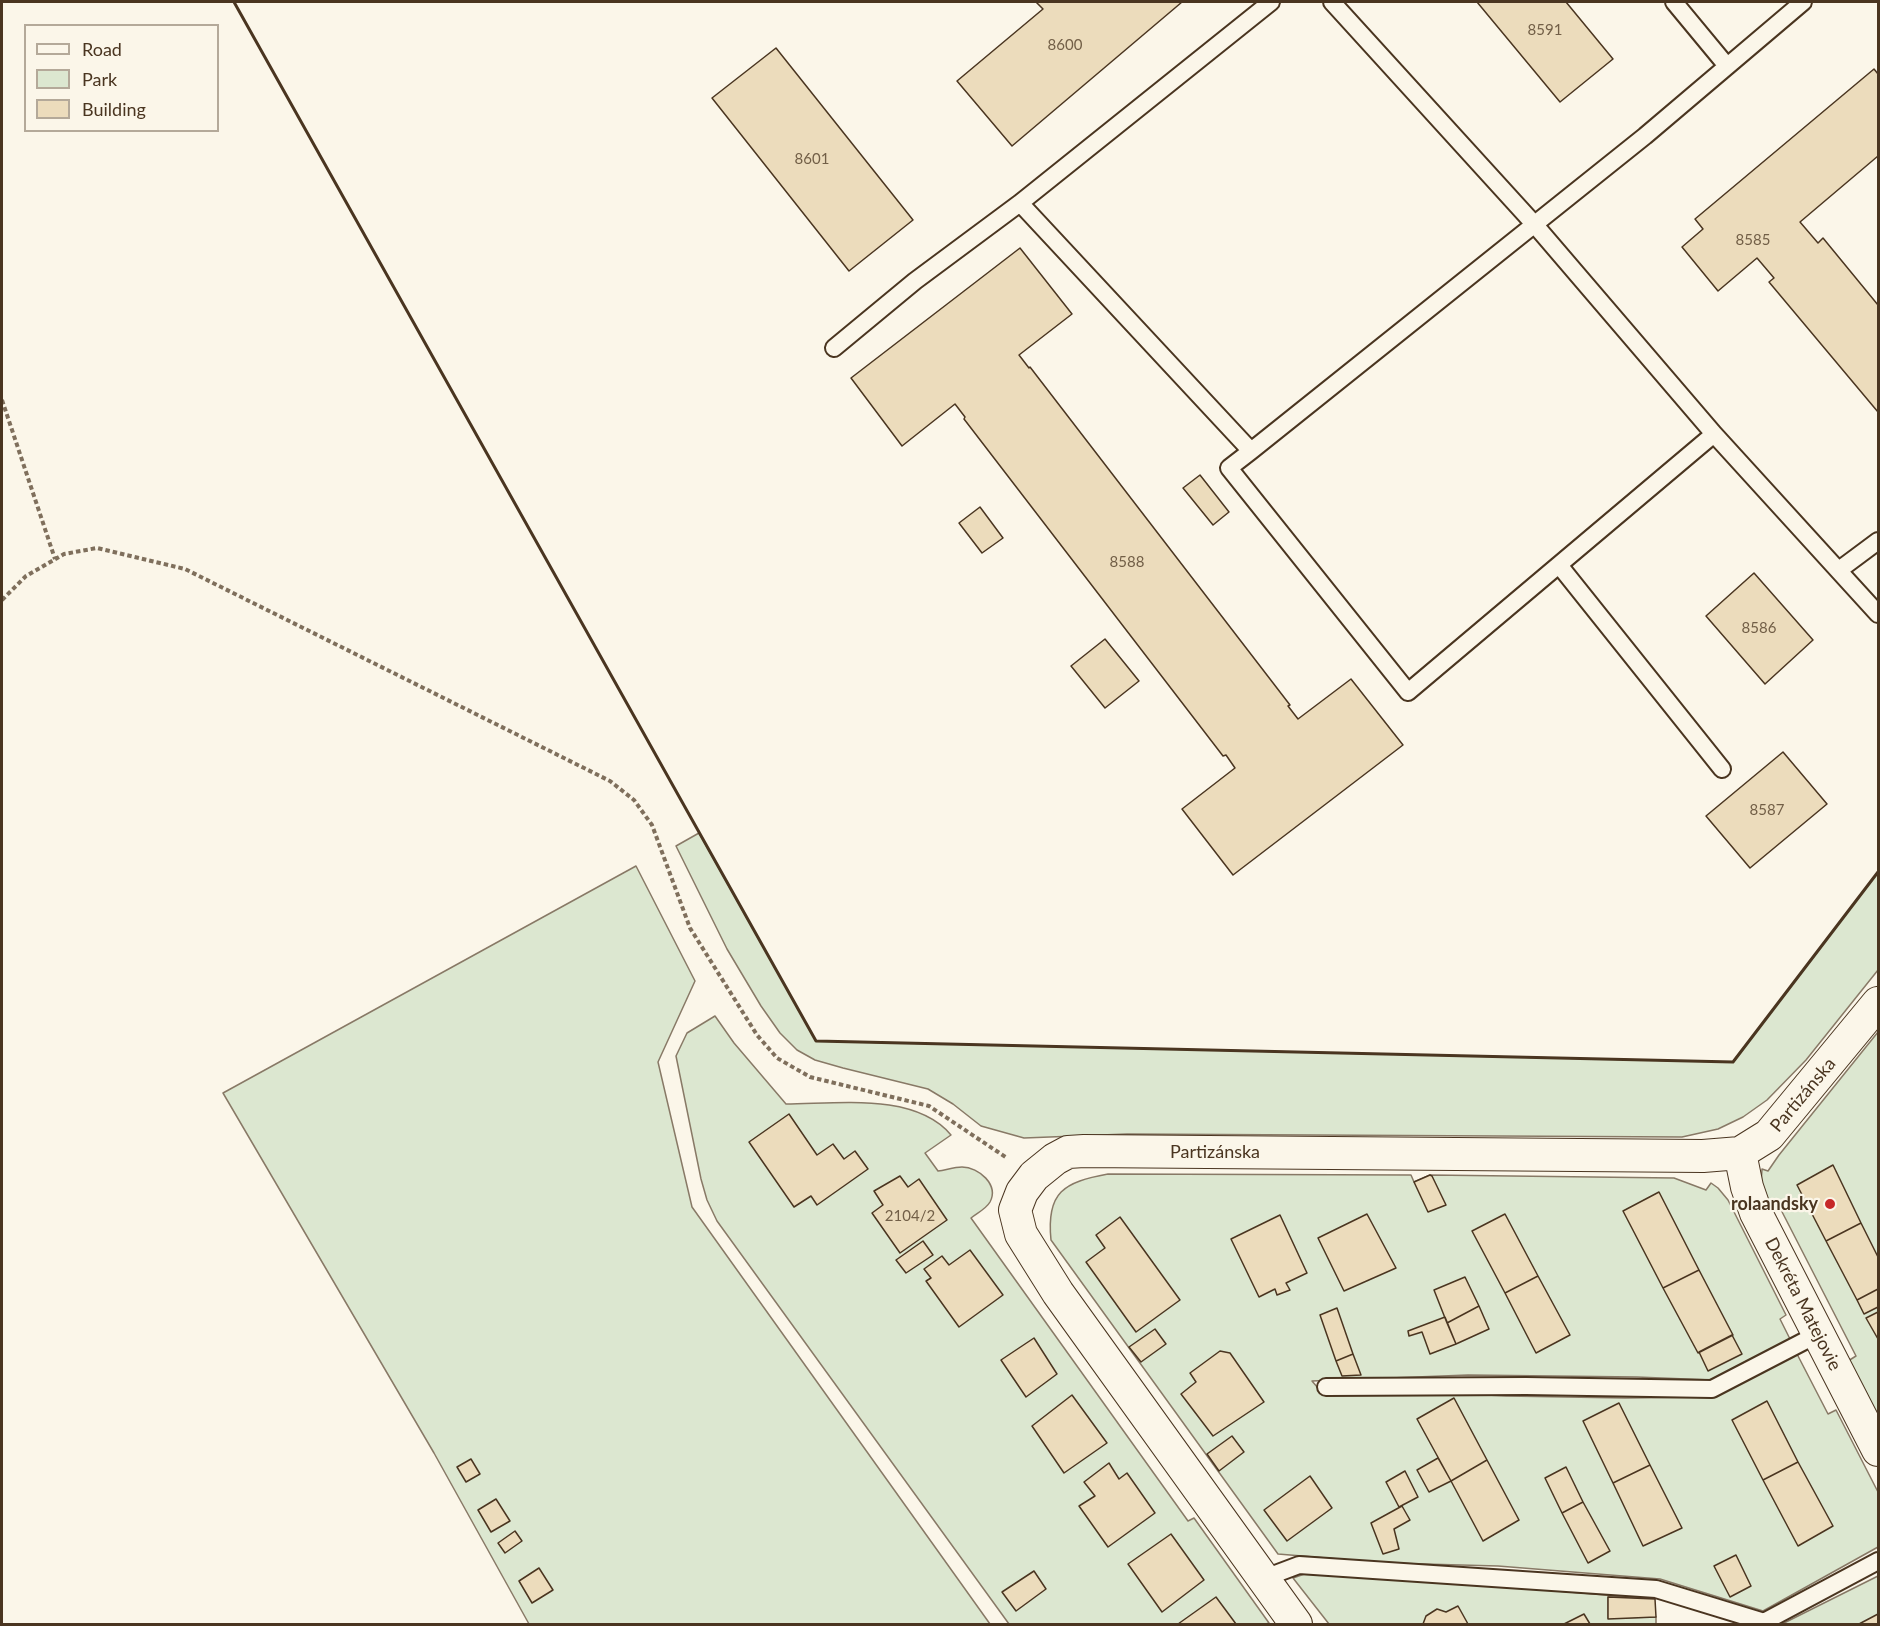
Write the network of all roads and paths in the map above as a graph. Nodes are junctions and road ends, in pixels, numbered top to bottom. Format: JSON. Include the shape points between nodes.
{"nodes":[{"id":1,"x":1270,"y":2,"type":"edge"},
{"id":2,"x":1332,"y":2,"type":"edge"},
{"id":3,"x":1674,"y":2,"type":"edge"},
{"id":4,"x":1803,"y":2,"type":"edge"},
{"id":5,"x":1727,"y":66,"type":"junction"},
{"id":6,"x":1020,"y":203,"type":"junction"},
{"id":7,"x":1534,"y":225,"type":"junction"},
{"id":8,"x":834,"y":348,"type":"dead end"},
{"id":9,"x":2,"y":400,"type":"edge"},
{"id":10,"x":1714,"y":434,"type":"junction"},
{"id":11,"x":1251,"y":451,"type":"junction"},
{"id":12,"x":1878,"y":541,"type":"edge"},
{"id":13,"x":55,"y":559,"type":"junction"},
{"id":14,"x":1558,"y":565,"type":"junction"},
{"id":15,"x":1839,"y":570,"type":"junction"},
{"id":16,"x":2,"y":600,"type":"edge"},
{"id":17,"x":1878,"y":614,"type":"edge"},
{"id":18,"x":1722,"y":769,"type":"dead end"},
{"id":19,"x":1878,"y":1003,"type":"edge"},
{"id":20,"x":1740,"y":1153,"type":"junction"},
{"id":21,"x":1034,"y":1176,"type":"junction"},
{"id":22,"x":1818,"y":1334,"type":"junction"},
{"id":23,"x":1326,"y":1387,"type":"dead end"},
{"id":24,"x":1878,"y":1450,"type":"edge"},
{"id":25,"x":1878,"y":1561,"type":"edge"},
{"id":26,"x":1262,"y":1579,"type":"junction"},
{"id":27,"x":1762,"y":1623,"type":"edge"},
{"id":28,"x":1296,"y":1624,"type":"edge"}],
"edges":[{"from":1,"to":6,"type":"lane"},
{"from":2,"to":7,"type":"lane"},
{"from":3,"to":5,"type":"lane"},
{"from":4,"to":5,"type":"lane"},
{"from":5,"to":7,"type":"lane"},
{"from":6,"to":8,"type":"lane","via":[[915,281]]},
{"from":6,"to":11,"type":"lane"},
{"from":7,"to":10,"type":"lane"},
{"from":7,"to":11,"type":"lane"},
{"from":9,"to":13,"type":"path"},
{"from":10,"to":14,"type":"lane"},
{"from":10,"to":15,"type":"lane"},
{"from":11,"to":14,"type":"lane","via":[[1229,468],[1408,692]]},
{"from":12,"to":15,"type":"lane"},
{"from":13,"to":16,"type":"path","via":[[26,576]]},
{"from":13,"to":21,"type":"path","via":[[97,548],[185,568],[610,781],[634,800],[652,825],[690,928],[751,1026],[777,1058],[810,1077],[928,1106]]},
{"from":14,"to":18,"type":"lane"},
{"from":15,"to":17,"type":"lane"},
{"from":19,"to":20,"type":"street","name":"Partizánska","via":[[1769,1136]]},
{"from":20,"to":21,"type":"street","name":"Partizánska","via":[[1691,1156],[1084,1151],[1068,1152]]},
{"from":20,"to":22,"type":"street","name":"Dekréta Matejovie","via":[[1756,1213]]},
{"from":21,"to":26,"type":"street","name":"Partizánska","via":[[1022,1192],[1016,1210],[1021,1234],[1058,1293]]},
{"from":22,"to":23,"type":"lane","via":[[1712,1389]]},
{"from":22,"to":24,"type":"street","name":"Dekréta Matejovie"},
{"from":25,"to":27,"type":"lane"},
{"from":26,"to":27,"type":"lane","via":[[1299,1565],[1656,1589]]},
{"from":26,"to":28,"type":"street","name":"Partizánska"}]}
